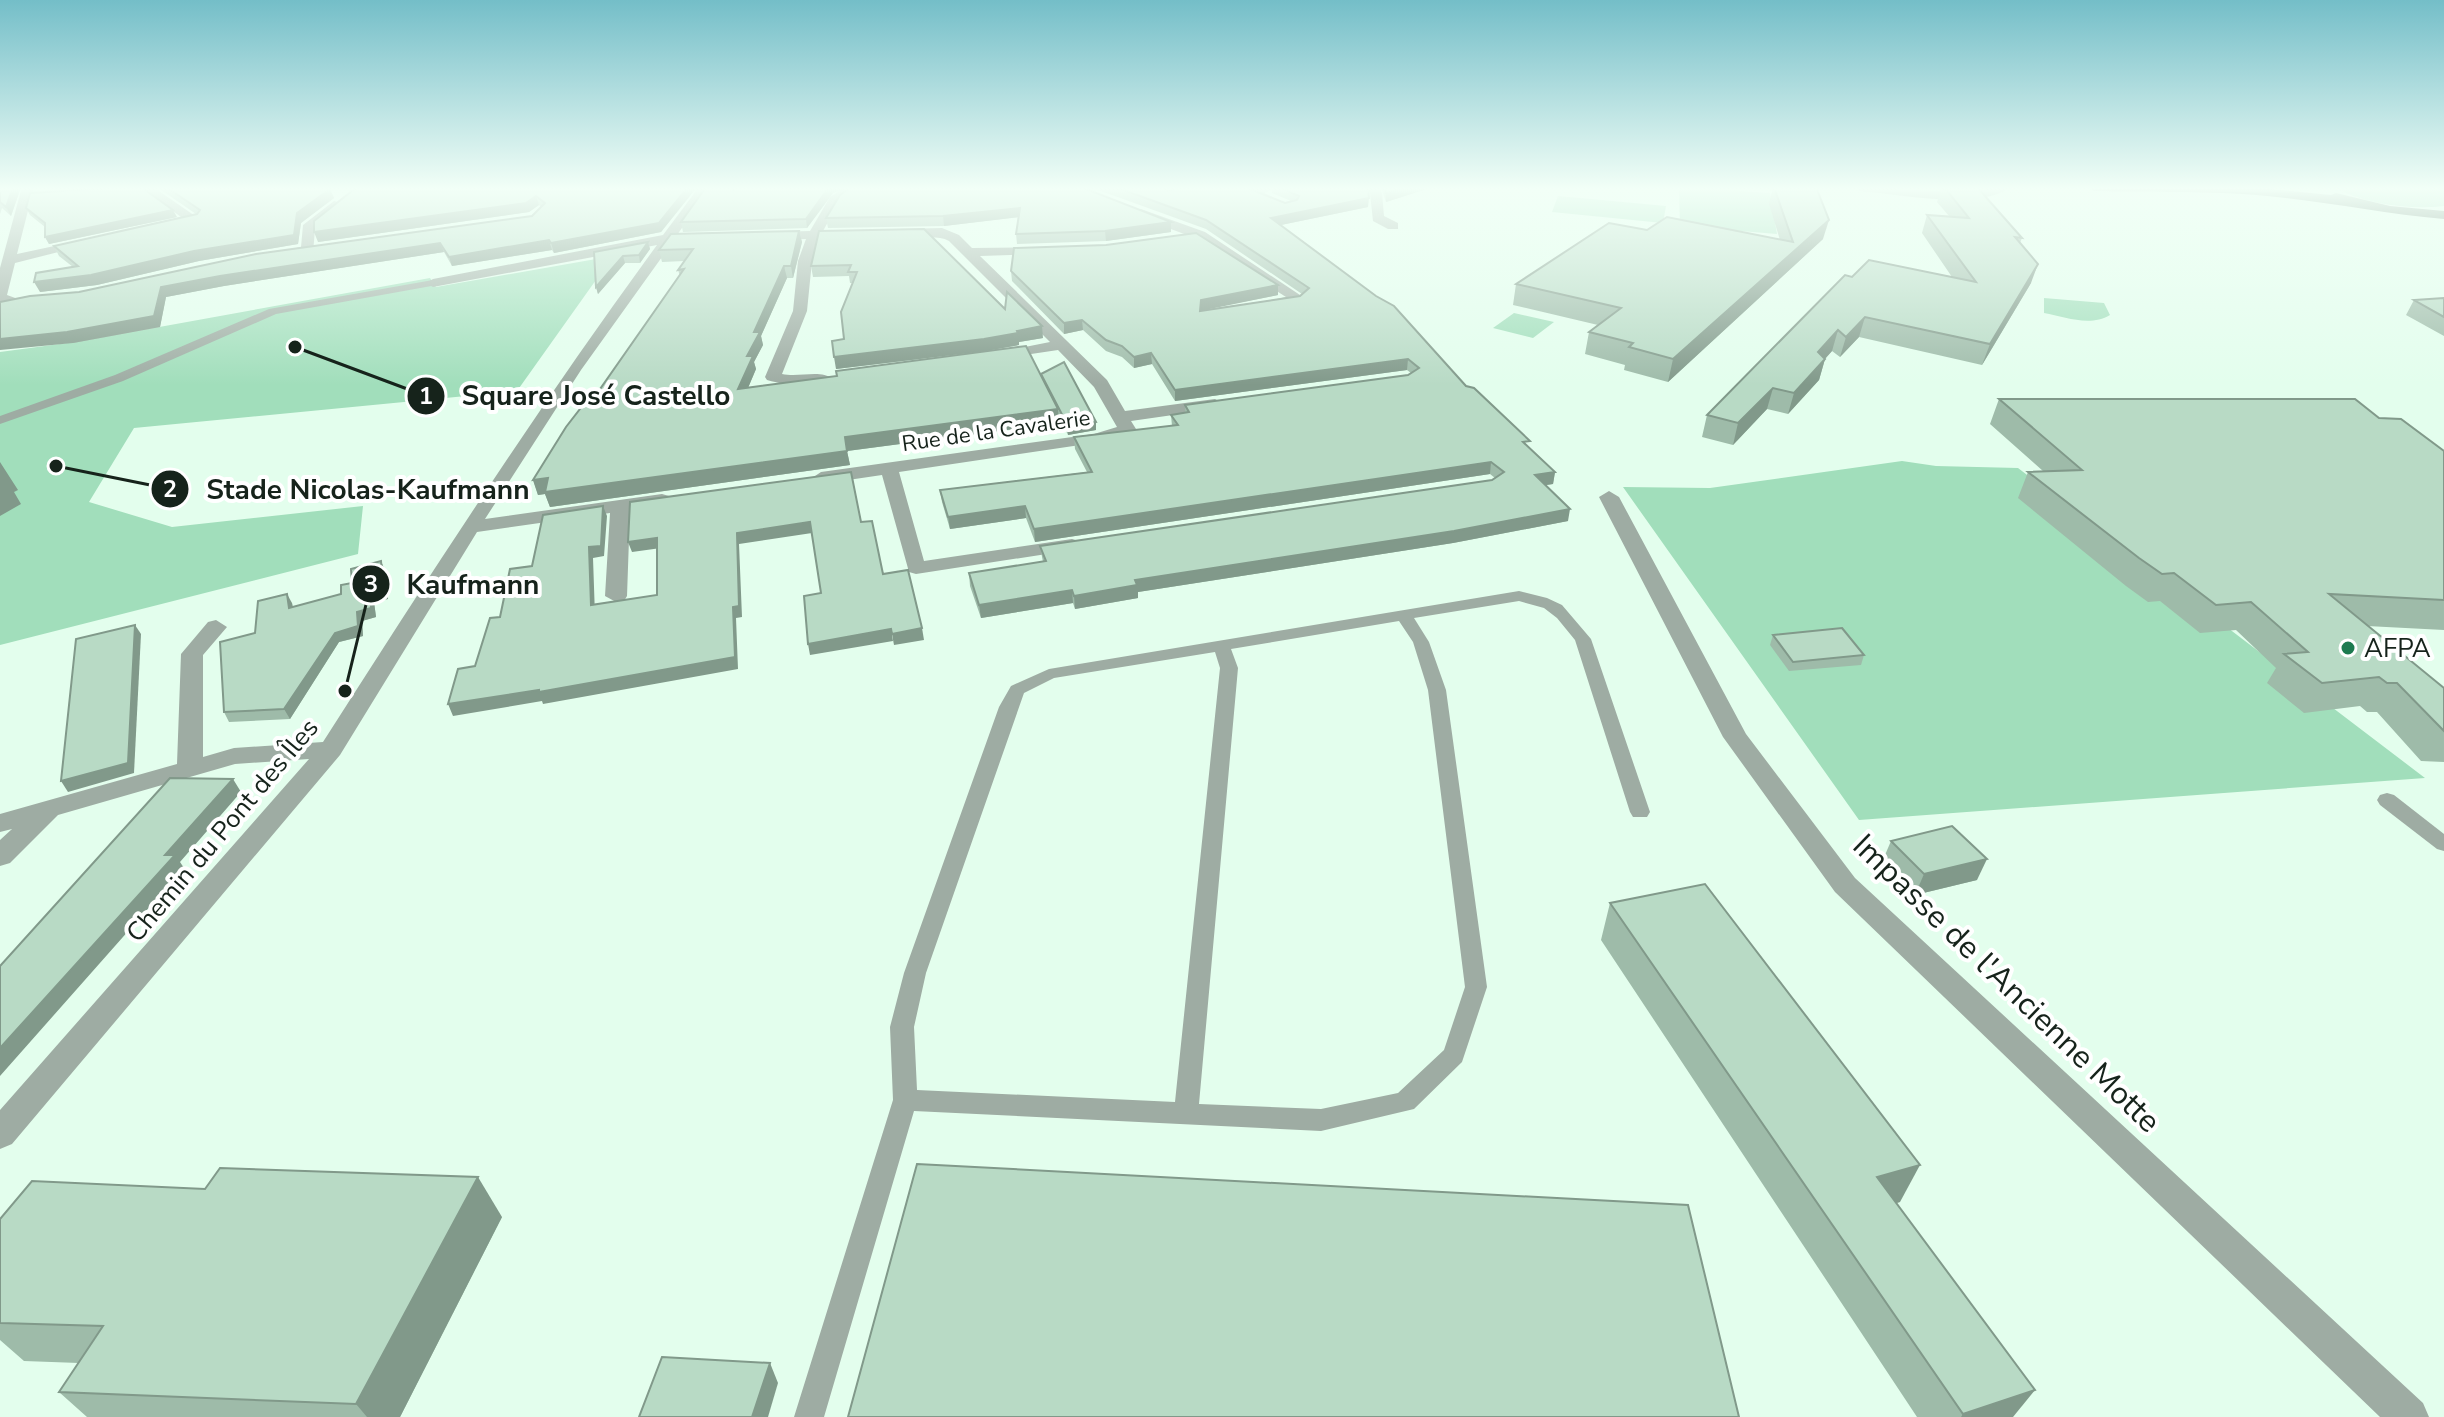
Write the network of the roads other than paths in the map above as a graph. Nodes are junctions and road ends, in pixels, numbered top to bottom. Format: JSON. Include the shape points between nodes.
{"nodes":[{"id":1,"x":12,"y":253,"type":"edge"},
{"id":2,"x":42,"y":253,"type":"edge"},
{"id":3,"x":288,"y":253,"type":"edge"},
{"id":4,"x":591,"y":253,"type":"edge"},
{"id":5,"x":656,"y":253,"type":"edge"},
{"id":6,"x":808,"y":253,"type":"edge"},
{"id":7,"x":972,"y":253,"type":"edge"},
{"id":8,"x":1228,"y":253,"type":"edge"},
{"id":9,"x":264,"y":257,"type":"edge"},
{"id":10,"x":10,"y":260,"type":"junction"},
{"id":11,"x":433,"y":283,"type":"joint"},
{"id":12,"x":62,"y":296,"type":"edge"},
{"id":13,"x":0,"y":297,"type":"edge"},
{"id":14,"x":1253,"y":307,"type":"edge"},
{"id":15,"x":1062,"y":345,"type":"junction"},
{"id":16,"x":986,"y":359,"type":"edge"},
{"id":17,"x":838,"y":377,"type":"edge"},
{"id":18,"x":1233,"y":402,"type":"edge"},
{"id":19,"x":1123,"y":417,"type":"junction"},
{"id":20,"x":0,"y":420,"type":"edge"},
{"id":21,"x":889,"y":468,"type":"junction"},
{"id":22,"x":810,"y":479,"type":"edge"},
{"id":23,"x":683,"y":497,"type":"edge"},
{"id":24,"x":1609,"y":497,"type":"dead end"},
{"id":25,"x":620,"y":506,"type":"junction"},
{"id":26,"x":470,"y":527,"type":"junction"},
{"id":27,"x":1090,"y":542,"type":"edge"},
{"id":28,"x":616,"y":596,"type":"dead end"},
{"id":29,"x":1404,"y":615,"type":"junction"},
{"id":30,"x":216,"y":627,"type":"dead end"},
{"id":31,"x":1221,"y":644,"type":"junction"},
{"id":32,"x":331,"y":749,"type":"junction"},
{"id":33,"x":190,"y":767,"type":"junction"},
{"id":34,"x":2387,"y":800,"type":"dead end"},
{"id":35,"x":50,"y":808,"type":"junction"},
{"id":36,"x":1640,"y":812,"type":"dead end"},
{"id":37,"x":0,"y":823,"type":"edge"},
{"id":38,"x":2444,"y":844,"type":"edge"},
{"id":39,"x":0,"y":856,"type":"edge"},
{"id":40,"x":905,"y":1100,"type":"junction"},
{"id":41,"x":1186,"y":1114,"type":"junction"},
{"id":42,"x":0,"y":1134,"type":"edge"},
{"id":43,"x":809,"y":1417,"type":"edge"},
{"id":44,"x":2409,"y":1417,"type":"edge"}],
"edges":[{"from":1,"to":10,"type":"street"},
{"from":2,"to":10,"type":"street"},
{"from":3,"to":9,"type":"street"},
{"from":4,"to":11,"type":"street"},
{"from":5,"to":26,"type":"street","name":"Chemin du Pont des Îles"},
{"from":6,"to":17,"type":"street","via":[[800,311],[773,377],[793,382]]},
{"from":7,"to":15,"type":"street","name":"Rue de la Cavalerie"},
{"from":8,"to":14,"type":"street","via":[[1299,299]]},
{"from":10,"to":13,"type":"street"},
{"from":11,"to":20,"type":"lane","via":[[273,311],[119,378]]},
{"from":12,"to":13,"type":"street","via":[[18,303]]},
{"from":15,"to":16,"type":"street"},
{"from":15,"to":19,"type":"street","name":"Rue de la Cavalerie","via":[[1101,384]]},
{"from":18,"to":19,"type":"street"},
{"from":19,"to":21,"type":"street","name":"Rue de la Cavalerie","via":[[1127,429],[1114,435]]},
{"from":21,"to":22,"type":"street","name":"Rue de la Cavalerie"},
{"from":21,"to":27,"type":"street","via":[[916,568]]},
{"from":23,"to":25,"type":"street"},
{"from":24,"to":44,"type":"street","name":"Impasse de l'Ancienne Motte","via":[[1735,737],[1845,885]]},
{"from":25,"to":26,"type":"street"},
{"from":25,"to":28,"type":"street"},
{"from":26,"to":32,"type":"street","name":"Chemin du Pont des Îles"},
{"from":29,"to":31,"type":"lane"},
{"from":29,"to":36,"type":"lane","via":[[1519,596],[1545,601],[1566,617],[1583,639]]},
{"from":29,"to":41,"type":"lane","via":[[1421,642],[1437,690],[1476,987],[1454,1055],[1405,1102],[1321,1120]]},
{"from":30,"to":33,"type":"street","via":[[192,654]]},
{"from":31,"to":40,"type":"lane","via":[[1049,674],[1017,690],[915,973],[902,1027]]},
{"from":31,"to":41,"type":"lane","via":[[1229,668]]},
{"from":32,"to":33,"type":"street","via":[[234,756]]},
{"from":32,"to":42,"type":"street","name":"Chemin du Pont des Îles"},
{"from":33,"to":35,"type":"street"},
{"from":34,"to":38,"type":"lane"},
{"from":35,"to":37,"type":"street"},
{"from":35,"to":39,"type":"street"},
{"from":40,"to":41,"type":"lane"},
{"from":40,"to":43,"type":"lane"}]}
